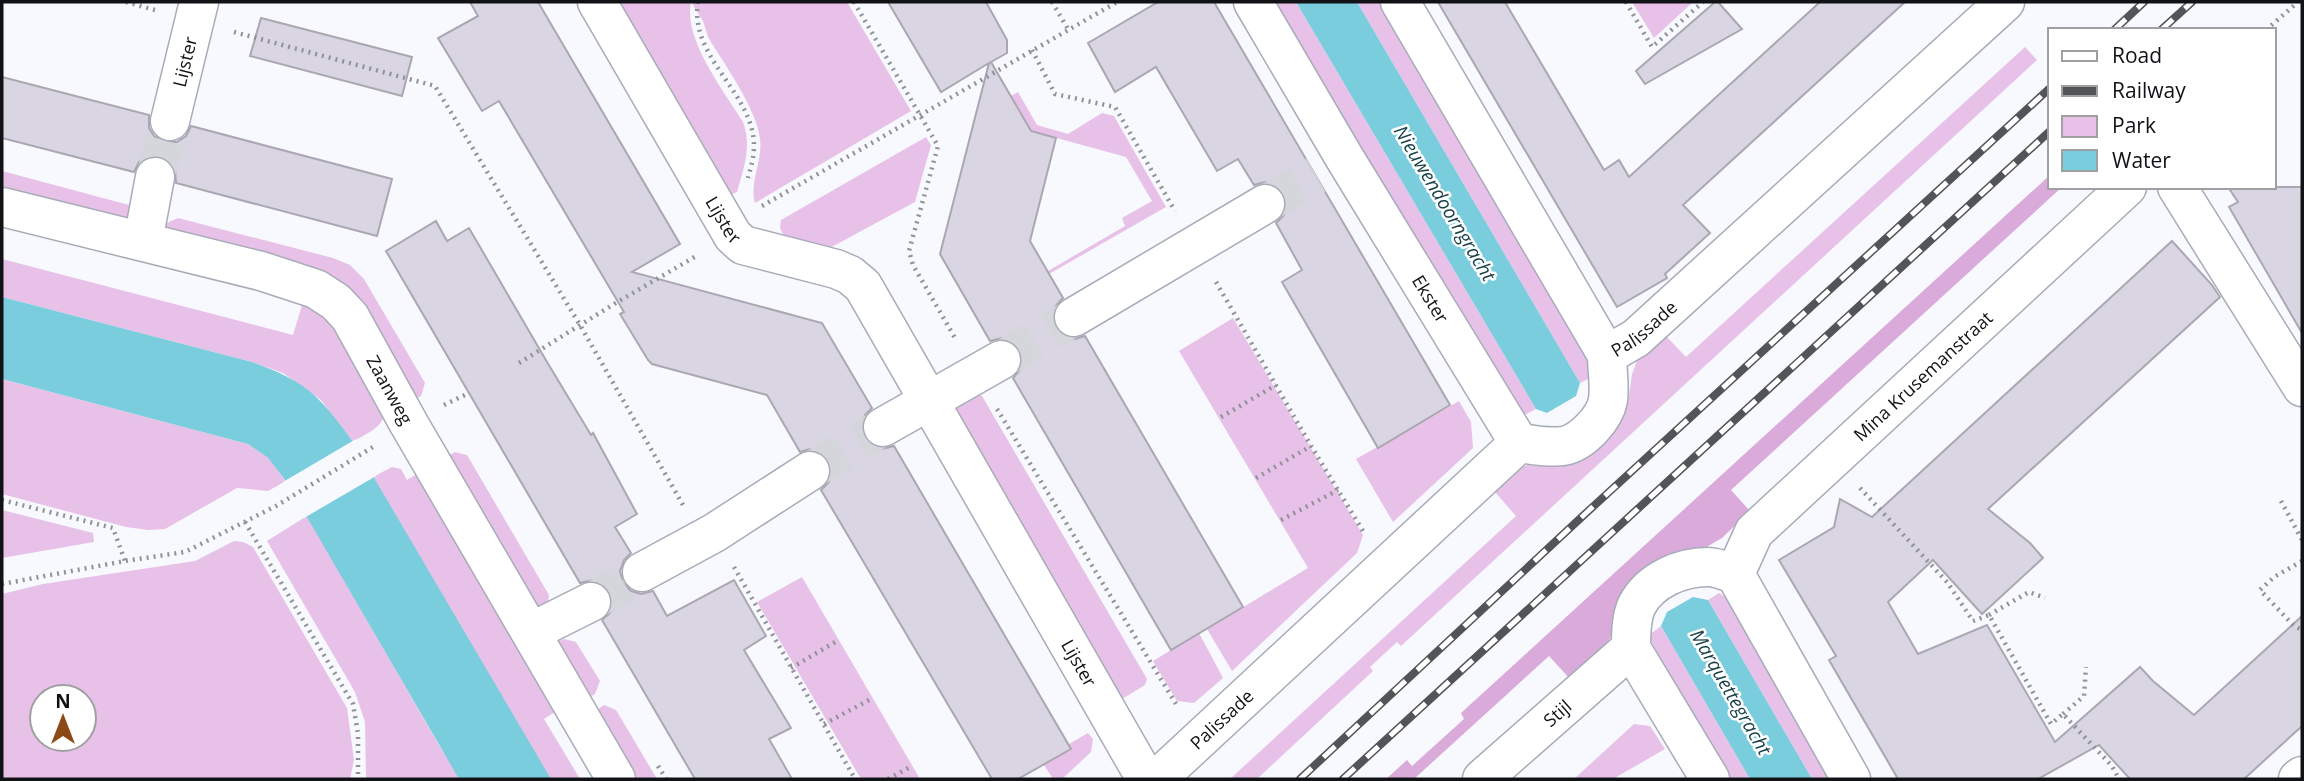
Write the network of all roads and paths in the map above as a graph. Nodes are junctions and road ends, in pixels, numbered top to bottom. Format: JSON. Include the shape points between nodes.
{"nodes":[{"id":1,"x":126,"y":2,"type":"edge"},
{"id":2,"x":597,"y":2,"type":"edge"},
{"id":3,"x":698,"y":2,"type":"edge"},
{"id":4,"x":1052,"y":2,"type":"edge"},
{"id":5,"x":1117,"y":2,"type":"edge"},
{"id":6,"x":1253,"y":2,"type":"edge"},
{"id":7,"x":1400,"y":2,"type":"edge"},
{"id":8,"x":1626,"y":2,"type":"edge"},
{"id":9,"x":1703,"y":2,"type":"edge"},
{"id":10,"x":2005,"y":2,"type":"edge"},
{"id":11,"x":2298,"y":2,"type":"edge"},
{"id":12,"x":197,"y":11,"type":"edge"},
{"id":13,"x":2268,"y":28,"type":"edge"},
{"id":14,"x":1068,"y":29,"type":"junction"},
{"id":15,"x":1032,"y":50,"type":"junction"},
{"id":16,"x":170,"y":121,"type":"tunnel mouth"},
{"id":17,"x":155,"y":177,"type":"tunnel mouth"},
{"id":18,"x":2125,"y":189,"type":"edge"},
{"id":19,"x":2178,"y":189,"type":"edge"},
{"id":20,"x":1265,"y":204,"type":"tunnel mouth"},
{"id":21,"x":2,"y":207,"type":"edge"},
{"id":22,"x":738,"y":226,"type":"junction"},
{"id":23,"x":143,"y":242,"type":"junction"},
{"id":24,"x":1195,"y":246,"type":"junction"},
{"id":25,"x":1074,"y":317,"type":"tunnel mouth"},
{"id":26,"x":580,"y":325,"type":"junction"},
{"id":27,"x":1607,"y":355,"type":"junction"},
{"id":28,"x":1001,"y":360,"type":"tunnel mouth"},
{"id":29,"x":519,"y":363,"type":"dead end"},
{"id":30,"x":1276,"y":386,"type":"junction"},
{"id":31,"x":2302,"y":387,"type":"edge"},
{"id":32,"x":928,"y":401,"type":"junction"},
{"id":33,"x":1222,"y":417,"type":"dead end"},
{"id":34,"x":883,"y":428,"type":"tunnel mouth"},
{"id":35,"x":1519,"y":443,"type":"junction"},
{"id":36,"x":378,"y":445,"type":"dead end"},
{"id":37,"x":1311,"y":446,"type":"junction"},
{"id":38,"x":1833,"y":459,"type":"junction"},
{"id":39,"x":810,"y":471,"type":"tunnel mouth"},
{"id":40,"x":1256,"y":478,"type":"dead end"},
{"id":41,"x":1338,"y":490,"type":"junction"},
{"id":42,"x":2,"y":500,"type":"edge"},
{"id":43,"x":2281,"y":500,"type":"dead end"},
{"id":44,"x":1281,"y":520,"type":"dead end"},
{"id":45,"x":245,"y":522,"type":"junction"},
{"id":46,"x":708,"y":536,"type":"junction"},
{"id":47,"x":2302,"y":540,"type":"edge"},
{"id":48,"x":125,"y":561,"type":"junction"},
{"id":49,"x":2302,"y":561,"type":"edge"},
{"id":50,"x":1386,"y":567,"type":"junction"},
{"id":51,"x":642,"y":572,"type":"tunnel mouth"},
{"id":52,"x":1735,"y":574,"type":"junction"},
{"id":53,"x":2,"y":584,"type":"edge"},
{"id":54,"x":2045,"y":598,"type":"dead end"},
{"id":55,"x":591,"y":602,"type":"tunnel mouth"},
{"id":56,"x":1989,"y":615,"type":"junction"},
{"id":57,"x":2302,"y":629,"type":"edge"},
{"id":58,"x":531,"y":632,"type":"junction"},
{"id":59,"x":837,"y":641,"type":"dead end"},
{"id":60,"x":1631,"y":648,"type":"junction"},
{"id":61,"x":2086,"y":667,"type":"dead end"},
{"id":62,"x":791,"y":668,"type":"junction"},
{"id":63,"x":871,"y":699,"type":"dead end"},
{"id":64,"x":2063,"y":714,"type":"junction"},
{"id":65,"x":824,"y":724,"type":"junction"},
{"id":66,"x":912,"y":766,"type":"dead end"},
{"id":67,"x":2302,"y":776,"type":"edge"},
{"id":68,"x":358,"y":779,"type":"edge"},
{"id":69,"x":616,"y":779,"type":"edge"},
{"id":70,"x":855,"y":779,"type":"edge"},
{"id":71,"x":888,"y":779,"type":"edge"},
{"id":72,"x":1146,"y":779,"type":"edge"},
{"id":73,"x":1157,"y":779,"type":"edge"},
{"id":74,"x":1482,"y":779,"type":"edge"},
{"id":75,"x":1710,"y":779,"type":"edge"},
{"id":76,"x":1851,"y":779,"type":"edge"},
{"id":77,"x":2119,"y":779,"type":"edge"},
{"id":78,"x":2298,"y":779,"type":"edge"}],
"edges":[{"from":1,"to":12,"type":"path"},
{"from":2,"to":22,"type":"street","name":"Lijster"},
{"from":3,"to":22,"type":"path","via":[[699,32],[752,131],[753,154]]},
{"from":4,"to":14,"type":"path"},
{"from":5,"to":14,"type":"path"},
{"from":6,"to":35,"type":"street","name":"Ekster","via":[[1330,166]]},
{"from":7,"to":27,"type":"street"},
{"from":8,"to":9,"type":"path","via":[[1652,47]]},
{"from":10,"to":27,"type":"street","name":"Palissade","via":[[1636,338]]},
{"from":11,"to":13,"type":"path"},
{"from":12,"to":16,"type":"street","name":"Lijster"},
{"from":12,"to":26,"type":"path","via":[[435,86]]},
{"from":14,"to":15,"type":"path"},
{"from":15,"to":22,"type":"path"},
{"from":15,"to":24,"type":"path","via":[[1055,94],[1115,107]]},
{"from":17,"to":23,"type":"street"},
{"from":18,"to":38,"type":"street","name":"Mina Krusemanstraat"},
{"from":19,"to":31,"type":"street"},
{"from":20,"to":24,"type":"street"},
{"from":21,"to":23,"type":"street","name":"Zaanweg"},
{"from":22,"to":26,"type":"path"},
{"from":22,"to":32,"type":"street","name":"Lijster","via":[[743,245],[850,275],[863,286]]},
{"from":23,"to":58,"type":"street","name":"Zaanweg","via":[[261,271],[316,289],[336,302],[350,317]]},
{"from":24,"to":25,"type":"street"},
{"from":24,"to":30,"type":"path"},
{"from":26,"to":29,"type":"path"},
{"from":26,"to":46,"type":"path"},
{"from":27,"to":35,"type":"street","name":"Palissade","via":[[1608,398],[1595,426],[1566,446]]},
{"from":28,"to":32,"type":"street"},
{"from":30,"to":33,"type":"path"},
{"from":30,"to":37,"type":"path"},
{"from":32,"to":34,"type":"street"},
{"from":32,"to":72,"type":"street","name":"Lijster"},
{"from":35,"to":50,"type":"street","name":"Palissade"},
{"from":36,"to":45,"type":"path"},
{"from":37,"to":40,"type":"path"},
{"from":37,"to":41,"type":"path"},
{"from":38,"to":52,"type":"street","name":"Mina Krusemanstraat","via":[[1754,532]]},
{"from":38,"to":56,"type":"path","via":[[1947,582],[1973,621]]},
{"from":39,"to":46,"type":"street"},
{"from":41,"to":44,"type":"path"},
{"from":41,"to":50,"type":"path"},
{"from":42,"to":48,"type":"path","via":[[113,528]]},
{"from":43,"to":47,"type":"path"},
{"from":45,"to":48,"type":"path","via":[[185,552]]},
{"from":45,"to":68,"type":"path","via":[[353,704]]},
{"from":46,"to":51,"type":"street"},
{"from":46,"to":62,"type":"path"},
{"from":48,"to":53,"type":"path"},
{"from":49,"to":57,"type":"path","via":[[2274,576],[2260,590]]},
{"from":50,"to":73,"type":"street","name":"Palissade"},
{"from":52,"to":60,"type":"street","via":[[1709,567],[1666,576],[1637,605]]},
{"from":52,"to":76,"type":"street"},
{"from":54,"to":56,"type":"path","via":[[2029,592]]},
{"from":55,"to":58,"type":"street"},
{"from":56,"to":64,"type":"path","via":[[2051,724]]},
{"from":58,"to":69,"type":"street","name":"Zaanweg"},
{"from":59,"to":62,"type":"path"},
{"from":60,"to":74,"type":"street","name":"Stijl"},
{"from":60,"to":75,"type":"street"},
{"from":61,"to":64,"type":"path","via":[[2084,696]]},
{"from":62,"to":65,"type":"path"},
{"from":63,"to":65,"type":"path"},
{"from":64,"to":77,"type":"path"},
{"from":65,"to":70,"type":"path"},
{"from":66,"to":71,"type":"path"},
{"from":67,"to":78,"type":"street"}]}
